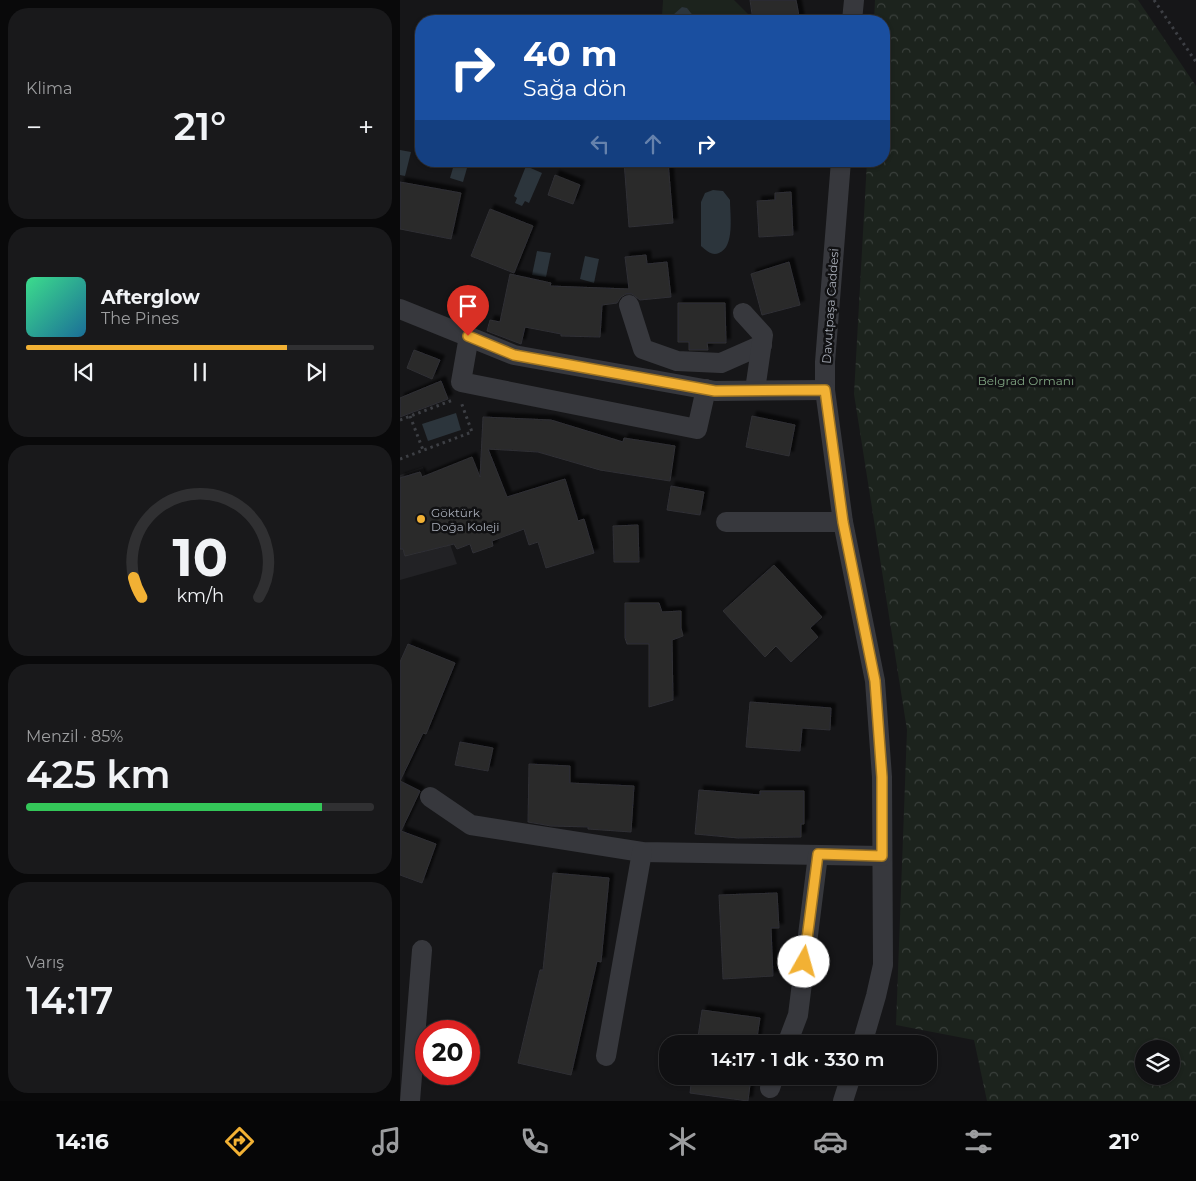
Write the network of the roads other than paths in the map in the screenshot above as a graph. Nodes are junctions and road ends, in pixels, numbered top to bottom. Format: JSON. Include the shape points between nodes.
{"nodes":[{"id":1,"x":854,"y":0,"type":"edge"},
{"id":2,"x":853,"y":15,"type":"edge"},
{"id":3,"x":841,"y":167,"type":"edge"},
{"id":4,"x":629,"y":306,"type":"dead end"},
{"id":5,"x":400,"y":309,"type":"edge"},
{"id":6,"x":743,"y":313,"type":"dead end"},
{"id":7,"x":468,"y":336,"type":"junction"},
{"id":8,"x":762,"y":345,"type":"junction"},
{"id":9,"x":706,"y":389,"type":"junction"},
{"id":10,"x":755,"y":390,"type":"junction"},
{"id":11,"x":825,"y":390,"type":"junction"},
{"id":12,"x":726,"y":522,"type":"dead end"},
{"id":13,"x":843,"y":522,"type":"junction"},
{"id":14,"x":430,"y":797,"type":"dead end"},
{"id":15,"x":642,"y":852,"type":"junction"},
{"id":16,"x":818,"y":854,"type":"junction"},
{"id":17,"x":882,"y":856,"type":"junction"},
{"id":18,"x":422,"y":950,"type":"dead end"},
{"id":19,"x":790,"y":1035,"type":"edge"},
{"id":20,"x":865,"y":1035,"type":"edge"},
{"id":21,"x":606,"y":1056,"type":"dead end"},
{"id":22,"x":848,"y":1085,"type":"edge"},
{"id":23,"x":410,"y":1101,"type":"edge"},
{"id":24,"x":843,"y":1101,"type":"edge"}],
"edges":[{"from":1,"to":2,"type":"street"},
{"from":3,"to":11,"type":"street","name":"Davutpaşa Caddesi"},
{"from":4,"to":8,"type":"street","via":[[643,349],[677,361],[721,363]]},
{"from":5,"to":7,"type":"street"},
{"from":6,"to":8,"type":"street","via":[[763,335]]},
{"from":7,"to":9,"type":"street","via":[[514,355]]},
{"from":7,"to":9,"type":"street","via":[[460,382],[696,428]]},
{"from":8,"to":10,"type":"street"},
{"from":9,"to":10,"type":"street"},
{"from":10,"to":11,"type":"street"},
{"from":11,"to":13,"type":"street","name":"Davutpaşa Caddesi"},
{"from":12,"to":13,"type":"street"},
{"from":13,"to":17,"type":"street","name":"Davutpaşa Caddesi","via":[[875,681],[882,777]]},
{"from":14,"to":15,"type":"street","via":[[471,825]]},
{"from":15,"to":16,"type":"street"},
{"from":15,"to":21,"type":"street"},
{"from":16,"to":17,"type":"street"},
{"from":16,"to":19,"type":"street","via":[[798,1015]]},
{"from":17,"to":20,"type":"street","name":"Davutpaşa Caddesi","via":[[883,965]]},
{"from":18,"to":23,"type":"street"},
{"from":22,"to":24,"type":"street"}]}
